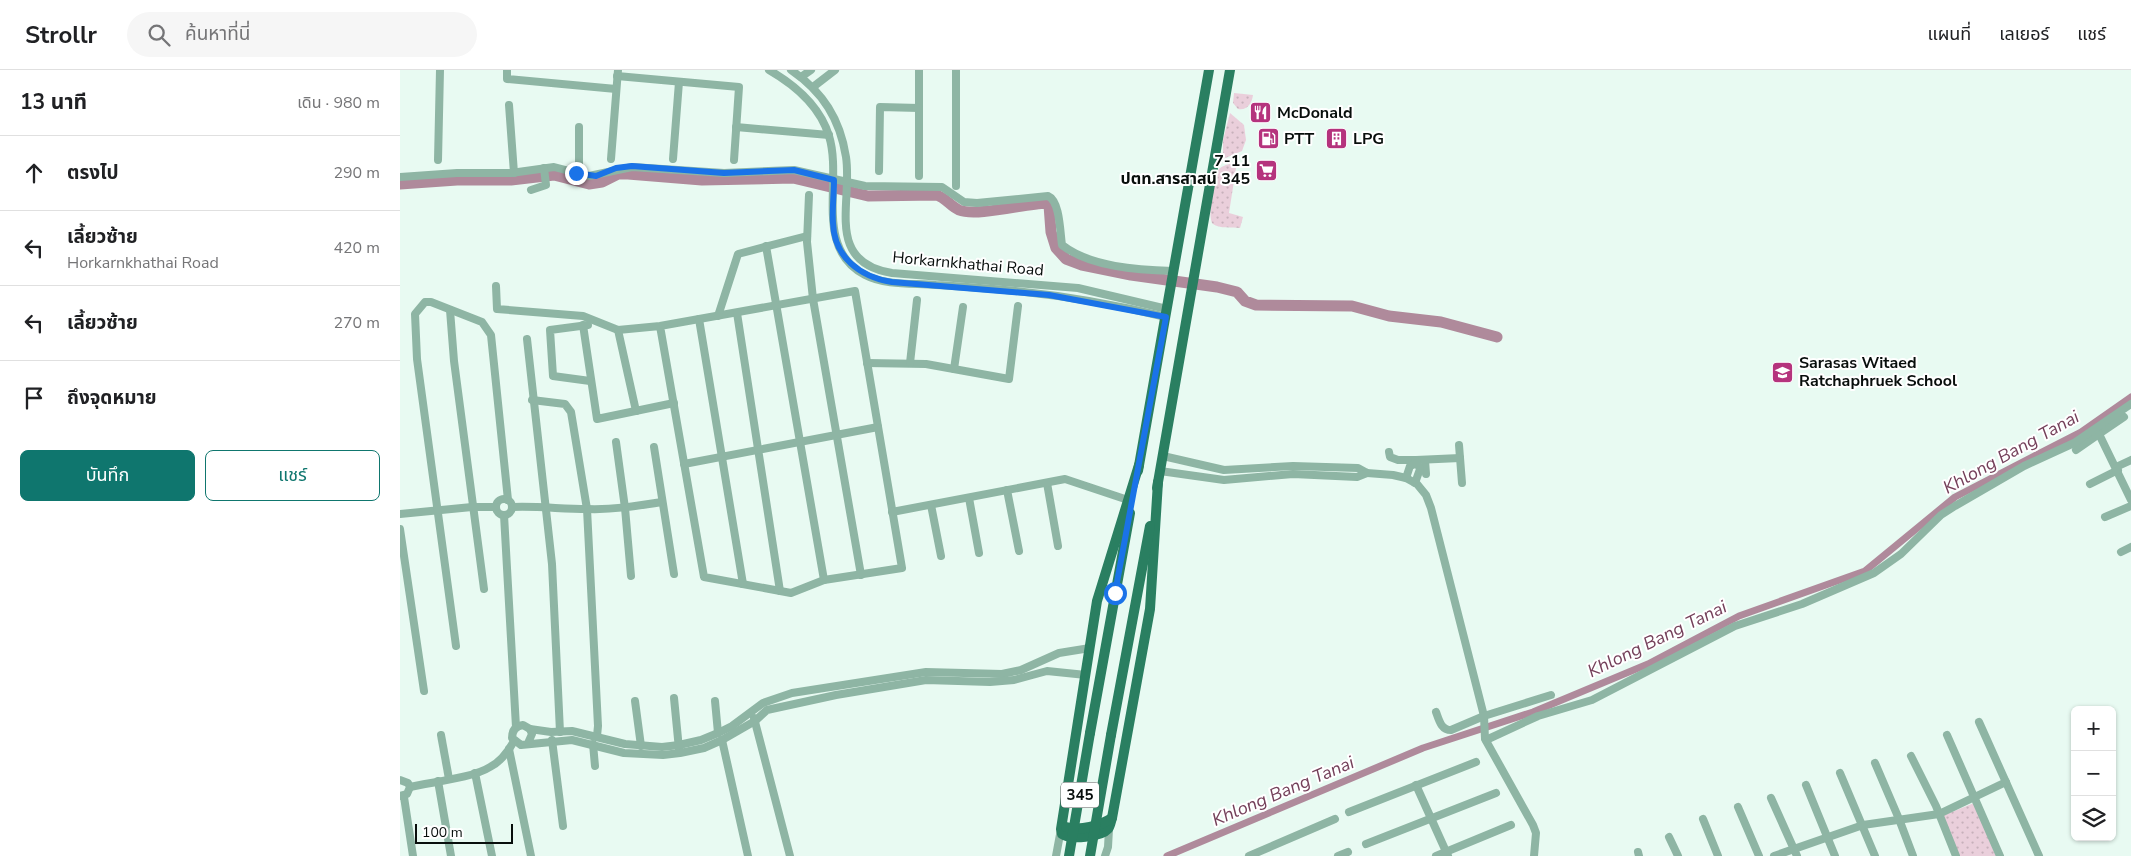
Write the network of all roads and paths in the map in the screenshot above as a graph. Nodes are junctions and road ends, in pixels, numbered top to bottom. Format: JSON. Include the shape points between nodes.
{"nodes":[{"id":1,"x":440,"y":70,"type":"edge"},
{"id":2,"x":507,"y":70,"type":"edge"},
{"id":3,"x":769,"y":70,"type":"edge"},
{"id":4,"x":791,"y":70,"type":"edge"},
{"id":5,"x":811,"y":70,"type":"edge"},
{"id":6,"x":835,"y":70,"type":"edge"},
{"id":7,"x":919,"y":70,"type":"edge"},
{"id":8,"x":956,"y":70,"type":"edge"},
{"id":9,"x":1209,"y":70,"type":"edge"},
{"id":10,"x":1230,"y":70,"type":"edge"},
{"id":11,"x":618,"y":73,"type":"edge"},
{"id":12,"x":801,"y":78,"type":"junction"},
{"id":13,"x":680,"y":82,"type":"junction"},
{"id":14,"x":813,"y":87,"type":"junction"},
{"id":15,"x":616,"y":89,"type":"junction"},
{"id":16,"x":509,"y":105,"type":"dead end"},
{"id":17,"x":919,"y":108,"type":"junction"},
{"id":18,"x":580,"y":127,"type":"dead end"},
{"id":19,"x":736,"y":127,"type":"junction"},
{"id":20,"x":829,"y":135,"type":"junction"},
{"id":21,"x":611,"y":159,"type":"dead end"},
{"id":22,"x":673,"y":159,"type":"dead end"},
{"id":23,"x":438,"y":160,"type":"dead end"},
{"id":24,"x":734,"y":160,"type":"dead end"},
{"id":25,"x":514,"y":172,"type":"junction"},
{"id":26,"x":879,"y":172,"type":"dead end"},
{"id":27,"x":545,"y":173,"type":"junction"},
{"id":28,"x":580,"y":173,"type":"junction"},
{"id":29,"x":919,"y":176,"type":"dead end"},
{"id":30,"x":400,"y":177,"type":"edge"},
{"id":31,"x":834,"y":181,"type":"junction"},
{"id":32,"x":847,"y":182,"type":"junction"},
{"id":33,"x":956,"y":186,"type":"dead end"},
{"id":34,"x":531,"y":190,"type":"dead end"},
{"id":35,"x":809,"y":195,"type":"dead end"},
{"id":36,"x":807,"y":236,"type":"junction"},
{"id":37,"x":766,"y":246,"type":"junction"},
{"id":38,"x":1173,"y":274,"type":"junction"},
{"id":39,"x":496,"y":286,"type":"dead end"},
{"id":40,"x":812,"y":299,"type":"junction"},
{"id":41,"x":917,"y":300,"type":"dead end"},
{"id":42,"x":777,"y":305,"type":"junction"},
{"id":43,"x":1018,"y":306,"type":"dead end"},
{"id":44,"x":963,"y":307,"type":"dead end"},
{"id":45,"x":450,"y":310,"type":"junction"},
{"id":46,"x":736,"y":313,"type":"junction"},
{"id":47,"x":1166,"y":313,"type":"junction"},
{"id":48,"x":718,"y":316,"type":"junction"},
{"id":49,"x":699,"y":320,"type":"junction"},
{"id":50,"x":599,"y":323,"type":"junction"},
{"id":51,"x":583,"y":325,"type":"junction"},
{"id":52,"x":660,"y":326,"type":"junction"},
{"id":53,"x":618,"y":330,"type":"junction"},
{"id":54,"x":526,"y":339,"type":"dead end"},
{"id":55,"x":867,"y":363,"type":"junction"},
{"id":56,"x":910,"y":364,"type":"junction"},
{"id":57,"x":954,"y":369,"type":"junction"},
{"id":58,"x":590,"y":381,"type":"junction"},
{"id":59,"x":532,"y":400,"type":"junction"},
{"id":60,"x":674,"y":403,"type":"junction"},
{"id":61,"x":2131,"y":404,"type":"edge"},
{"id":62,"x":636,"y":411,"type":"junction"},
{"id":63,"x":2124,"y":418,"type":"dead end"},
{"id":64,"x":878,"y":427,"type":"junction"},
{"id":65,"x":2100,"y":434,"type":"junction"},
{"id":66,"x":837,"y":435,"type":"junction"},
{"id":67,"x":616,"y":442,"type":"dead end"},
{"id":68,"x":800,"y":442,"type":"junction"},
{"id":69,"x":1459,"y":445,"type":"dead end"},
{"id":70,"x":654,"y":447,"type":"dead end"},
{"id":71,"x":758,"y":450,"type":"junction"},
{"id":72,"x":2076,"y":450,"type":"dead end"},
{"id":73,"x":1389,"y":452,"type":"dead end"},
{"id":74,"x":1163,"y":456,"type":"junction"},
{"id":75,"x":722,"y":457,"type":"junction"},
{"id":76,"x":1460,"y":458,"type":"junction"},
{"id":77,"x":2131,"y":460,"type":"edge"},
{"id":78,"x":1419,"y":461,"type":"junction"},
{"id":79,"x":684,"y":464,"type":"junction"},
{"id":80,"x":1139,"y":465,"type":"junction"},
{"id":81,"x":1294,"y":466,"type":"junction"},
{"id":82,"x":2117,"y":468,"type":"junction"},
{"id":83,"x":1224,"y":470,"type":"junction"},
{"id":84,"x":1160,"y":471,"type":"junction"},
{"id":85,"x":1367,"y":473,"type":"junction"},
{"id":86,"x":1293,"y":474,"type":"junction"},
{"id":87,"x":1426,"y":474,"type":"dead end"},
{"id":88,"x":1406,"y":478,"type":"junction"},
{"id":89,"x":1224,"y":480,"type":"junction"},
{"id":90,"x":1158,"y":482,"type":"junction"},
{"id":91,"x":1046,"y":483,"type":"junction"},
{"id":92,"x":1415,"y":483,"type":"junction"},
{"id":93,"x":1462,"y":484,"type":"dead end"},
{"id":94,"x":2090,"y":484,"type":"dead end"},
{"id":95,"x":1007,"y":490,"type":"junction"},
{"id":96,"x":969,"y":498,"type":"junction"},
{"id":97,"x":1128,"y":500,"type":"junction"},
{"id":98,"x":2131,"y":500,"type":"edge"},
{"id":99,"x":662,"y":502,"type":"junction"},
{"id":100,"x":510,"y":503,"type":"junction"},
{"id":101,"x":931,"y":505,"type":"junction"},
{"id":102,"x":472,"y":506,"type":"junction"},
{"id":103,"x":545,"y":506,"type":"junction"},
{"id":104,"x":2131,"y":506,"type":"edge"},
{"id":105,"x":496,"y":507,"type":"junction"},
{"id":106,"x":625,"y":508,"type":"junction"},
{"id":107,"x":587,"y":509,"type":"junction"},
{"id":108,"x":436,"y":510,"type":"junction"},
{"id":109,"x":892,"y":512,"type":"junction"},
{"id":110,"x":400,"y":514,"type":"edge"},
{"id":111,"x":504,"y":515,"type":"junction"},
{"id":112,"x":2105,"y":517,"type":"dead end"},
{"id":113,"x":400,"y":529,"type":"edge"},
{"id":114,"x":1058,"y":546,"type":"dead end"},
{"id":115,"x":2131,"y":547,"type":"edge"},
{"id":116,"x":1019,"y":551,"type":"dead end"},
{"id":117,"x":979,"y":552,"type":"dead end"},
{"id":118,"x":2121,"y":552,"type":"dead end"},
{"id":119,"x":942,"y":556,"type":"dead end"},
{"id":120,"x":674,"y":574,"type":"dead end"},
{"id":121,"x":861,"y":575,"type":"junction"},
{"id":122,"x":631,"y":576,"type":"dead end"},
{"id":123,"x":824,"y":580,"type":"junction"},
{"id":124,"x":743,"y":584,"type":"junction"},
{"id":125,"x":484,"y":589,"type":"dead end"},
{"id":126,"x":780,"y":591,"type":"junction"},
{"id":127,"x":1096,"y":608,"type":"junction"},
{"id":128,"x":1112,"y":611,"type":"junction"},
{"id":129,"x":1130,"y":628,"type":"junction"},
{"id":130,"x":1146,"y":631,"type":"junction"},
{"id":131,"x":456,"y":646,"type":"dead end"},
{"id":132,"x":1090,"y":648,"type":"junction"},
{"id":133,"x":1044,"y":660,"type":"junction"},
{"id":134,"x":1047,"y":671,"type":"junction"},
{"id":135,"x":947,"y":675,"type":"junction"},
{"id":136,"x":1086,"y":675,"type":"junction"},
{"id":137,"x":835,"y":686,"type":"junction"},
{"id":138,"x":424,"y":691,"type":"dead end"},
{"id":139,"x":836,"y":695,"type":"junction"},
{"id":140,"x":1551,"y":695,"type":"dead end"},
{"id":141,"x":674,"y":698,"type":"dead end"},
{"id":142,"x":636,"y":701,"type":"dead end"},
{"id":143,"x":716,"y":701,"type":"dead end"},
{"id":144,"x":753,"y":711,"type":"junction"},
{"id":145,"x":1436,"y":712,"type":"dead end"},
{"id":146,"x":1484,"y":718,"type":"junction"},
{"id":147,"x":755,"y":721,"type":"junction"},
{"id":148,"x":1979,"y":722,"type":"dead end"},
{"id":149,"x":516,"y":728,"type":"junction"},
{"id":150,"x":530,"y":729,"type":"junction"},
{"id":151,"x":560,"y":732,"type":"junction"},
{"id":152,"x":441,"y":735,"type":"dead end"},
{"id":153,"x":1947,"y":735,"type":"dead end"},
{"id":154,"x":597,"y":736,"type":"junction"},
{"id":155,"x":720,"y":737,"type":"junction"},
{"id":156,"x":1485,"y":737,"type":"junction"},
{"id":157,"x":552,"y":740,"type":"junction"},
{"id":158,"x":514,"y":741,"type":"junction"},
{"id":159,"x":528,"y":743,"type":"junction"},
{"id":160,"x":593,"y":744,"type":"junction"},
{"id":161,"x":640,"y":746,"type":"junction"},
{"id":162,"x":679,"y":749,"type":"junction"},
{"id":163,"x":509,"y":750,"type":"junction"},
{"id":164,"x":1911,"y":756,"type":"dead end"},
{"id":165,"x":1476,"y":762,"type":"dead end"},
{"id":166,"x":1875,"y":763,"type":"dead end"},
{"id":167,"x":596,"y":766,"type":"dead end"},
{"id":168,"x":476,"y":773,"type":"junction"},
{"id":169,"x":1840,"y":773,"type":"dead end"},
{"id":170,"x":449,"y":779,"type":"junction"},
{"id":171,"x":400,"y":780,"type":"edge"},
{"id":172,"x":438,"y":781,"type":"junction"},
{"id":173,"x":2006,"y":782,"type":"junction"},
{"id":174,"x":1416,"y":785,"type":"junction"},
{"id":175,"x":1806,"y":786,"type":"dead end"},
{"id":176,"x":410,"y":787,"type":"junction"},
{"id":177,"x":1496,"y":794,"type":"dead end"},
{"id":178,"x":402,"y":797,"type":"edge"},
{"id":179,"x":1771,"y":798,"type":"dead end"},
{"id":180,"x":1973,"y":798,"type":"junction"},
{"id":181,"x":1738,"y":807,"type":"dead end"},
{"id":182,"x":1349,"y":812,"type":"dead end"},
{"id":183,"x":1939,"y":814,"type":"junction"},
{"id":184,"x":1063,"y":816,"type":"junction"},
{"id":185,"x":1112,"y":818,"type":"junction"},
{"id":186,"x":1335,"y":819,"type":"dead end"},
{"id":187,"x":1432,"y":819,"type":"junction"},
{"id":188,"x":1900,"y":819,"type":"junction"},
{"id":189,"x":1703,"y":820,"type":"dead end"},
{"id":190,"x":1863,"y":825,"type":"junction"},
{"id":191,"x":563,"y":826,"type":"dead end"},
{"id":192,"x":1511,"y":826,"type":"dead end"},
{"id":193,"x":1061,"y":829,"type":"junction"},
{"id":194,"x":1109,"y":829,"type":"junction"},
{"id":195,"x":1828,"y":836,"type":"junction"},
{"id":196,"x":1669,"y":837,"type":"dead end"},
{"id":197,"x":1366,"y":844,"type":"dead end"},
{"id":198,"x":1348,"y":852,"type":"dead end"},
{"id":199,"x":1795,"y":852,"type":"edge"},
{"id":200,"x":1264,"y":853,"type":"edge"},
{"id":201,"x":1448,"y":854,"type":"edge"},
{"id":202,"x":413,"y":856,"type":"edge"},
{"id":203,"x":451,"y":856,"type":"edge"},
{"id":204,"x":492,"y":856,"type":"edge"},
{"id":205,"x":531,"y":856,"type":"edge"},
{"id":206,"x":748,"y":856,"type":"edge"},
{"id":207,"x":790,"y":856,"type":"edge"},
{"id":208,"x":1056,"y":856,"type":"edge"},
{"id":209,"x":1069,"y":856,"type":"edge"},
{"id":210,"x":1090,"y":856,"type":"edge"},
{"id":211,"x":1105,"y":856,"type":"edge"},
{"id":212,"x":1249,"y":856,"type":"edge"},
{"id":213,"x":1338,"y":856,"type":"edge"},
{"id":214,"x":1436,"y":856,"type":"edge"},
{"id":215,"x":1534,"y":856,"type":"edge"},
{"id":216,"x":1678,"y":856,"type":"edge"},
{"id":217,"x":1718,"y":856,"type":"edge"},
{"id":218,"x":1759,"y":856,"type":"edge"},
{"id":219,"x":1774,"y":856,"type":"edge"},
{"id":220,"x":1835,"y":856,"type":"edge"},
{"id":221,"x":1875,"y":856,"type":"edge"},
{"id":222,"x":1913,"y":856,"type":"edge"},
{"id":223,"x":1956,"y":856,"type":"edge"},
{"id":224,"x":2000,"y":856,"type":"edge"},
{"id":225,"x":2038,"y":856,"type":"edge"}],
"edges":[{"from":1,"to":23,"type":"street"},
{"from":2,"to":15,"type":"street","via":[[507,79]]},
{"from":3,"to":20,"type":"street","name":"Horkarnkhathai Road","via":[[789,82],[807,99]]},
{"from":4,"to":12,"type":"street","name":"Horkarnkhathai Road"},
{"from":5,"to":12,"type":"street"},
{"from":6,"to":14,"type":"street"},
{"from":7,"to":17,"type":"street"},
{"from":8,"to":33,"type":"street"},
{"from":9,"to":38,"type":"main road","number":"345"},
{"from":10,"to":74,"type":"main road","number":"345"},
{"from":11,"to":13,"type":"street"},
{"from":11,"to":15,"type":"street"},
{"from":12,"to":14,"type":"street","name":"Horkarnkhathai Road"},
{"from":13,"to":19,"type":"street","via":[[739,87]]},
{"from":13,"to":22,"type":"street"},
{"from":14,"to":32,"type":"street","name":"Horkarnkhathai Road","via":[[834,115],[846,159]]},
{"from":15,"to":21,"type":"street"},
{"from":16,"to":25,"type":"street"},
{"from":17,"to":26,"type":"street","via":[[880,107]]},
{"from":17,"to":29,"type":"street"},
{"from":18,"to":28,"type":"street"},
{"from":19,"to":20,"type":"street"},
{"from":19,"to":24,"type":"street"},
{"from":20,"to":31,"type":"street","name":"Horkarnkhathai Road"},
{"from":25,"to":27,"type":"street"},
{"from":25,"to":30,"type":"street"},
{"from":27,"to":28,"type":"street","via":[[554,167]]},
{"from":27,"to":34,"type":"street","via":[[545,187]]},
{"from":28,"to":31,"type":"street","via":[[596,176],[632,166],[724,173],[794,170]]},
{"from":31,"to":32,"type":"street"},
{"from":31,"to":47,"type":"street","name":"Horkarnkhathai Road","via":[[833,226],[841,252],[857,270],[872,278],[1049,295]]},
{"from":32,"to":38,"type":"street","via":[[875,187],[942,187],[960,200],[977,203],[1048,196],[1057,205],[1062,244],[1071,252],[1133,269]]},
{"from":32,"to":47,"type":"street","name":"Horkarnkhathai Road","via":[[845,226],[848,242],[863,262],[879,270],[1078,288]]},
{"from":35,"to":36,"type":"street"},
{"from":36,"to":37,"type":"street"},
{"from":36,"to":40,"type":"street"},
{"from":37,"to":42,"type":"street"},
{"from":37,"to":48,"type":"street","via":[[738,254]]},
{"from":38,"to":47,"type":"main road","number":"345"},
{"from":39,"to":50,"type":"street","via":[[497,309],[582,316]]},
{"from":40,"to":42,"type":"street"},
{"from":40,"to":55,"type":"street","via":[[855,291]]},
{"from":40,"to":66,"type":"street"},
{"from":41,"to":56,"type":"street"},
{"from":42,"to":46,"type":"street"},
{"from":42,"to":68,"type":"street"},
{"from":43,"to":57,"type":"street","via":[[1009,379]]},
{"from":44,"to":57,"type":"street"},
{"from":45,"to":100,"type":"street","via":[[482,322],[491,335]]},
{"from":45,"to":102,"type":"street"},
{"from":45,"to":108,"type":"street","via":[[425,302],[415,314],[417,360]]},
{"from":46,"to":48,"type":"street"},
{"from":46,"to":71,"type":"street"},
{"from":47,"to":80,"type":"main road","number":"345"},
{"from":48,"to":49,"type":"street"},
{"from":49,"to":52,"type":"street"},
{"from":49,"to":75,"type":"street"},
{"from":50,"to":51,"type":"street"},
{"from":50,"to":53,"type":"street"},
{"from":51,"to":58,"type":"street"},
{"from":51,"to":58,"type":"street","via":[[550,330],[553,376]]},
{"from":52,"to":53,"type":"street"},
{"from":52,"to":60,"type":"street"},
{"from":53,"to":62,"type":"street"},
{"from":54,"to":59,"type":"street"},
{"from":55,"to":56,"type":"street"},
{"from":55,"to":64,"type":"street"},
{"from":56,"to":57,"type":"street"},
{"from":58,"to":62,"type":"street","via":[[596,418]]},
{"from":59,"to":103,"type":"street"},
{"from":59,"to":107,"type":"street","via":[[569,407]]},
{"from":60,"to":62,"type":"street"},
{"from":60,"to":79,"type":"street"},
{"from":61,"to":156,"type":"street","via":[[2074,443],[2024,466],[1948,510],[1901,554],[1874,573],[1802,604],[1735,626],[1592,700],[1538,716]]},
{"from":63,"to":65,"type":"street"},
{"from":64,"to":66,"type":"street"},
{"from":64,"to":109,"type":"street"},
{"from":65,"to":72,"type":"street"},
{"from":65,"to":82,"type":"street"},
{"from":66,"to":68,"type":"street"},
{"from":66,"to":121,"type":"street"},
{"from":67,"to":106,"type":"street"},
{"from":68,"to":71,"type":"street"},
{"from":68,"to":123,"type":"street"},
{"from":69,"to":76,"type":"street"},
{"from":70,"to":99,"type":"street"},
{"from":71,"to":75,"type":"street"},
{"from":71,"to":126,"type":"street"},
{"from":73,"to":78,"type":"street","via":[[1390,457],[1398,460]]},
{"from":74,"to":83,"type":"street"},
{"from":74,"to":84,"type":"main road","number":"345"},
{"from":75,"to":79,"type":"street"},
{"from":75,"to":124,"type":"street"},
{"from":76,"to":78,"type":"street"},
{"from":76,"to":93,"type":"street"},
{"from":77,"to":82,"type":"street"},
{"from":78,"to":87,"type":"street"},
{"from":78,"to":88,"type":"street","via":[[1410,466]]},
{"from":78,"to":92,"type":"street"},
{"from":79,"to":124,"type":"street","via":[[704,577]]},
{"from":80,"to":97,"type":"main road"},
{"from":80,"to":128,"type":"main road","number":"345"},
{"from":81,"to":83,"type":"street"},
{"from":81,"to":85,"type":"street","via":[[1358,468]]},
{"from":81,"to":86,"type":"street"},
{"from":82,"to":94,"type":"street"},
{"from":82,"to":98,"type":"street"},
{"from":83,"to":89,"type":"street"},
{"from":84,"to":89,"type":"street"},
{"from":84,"to":90,"type":"main road","number":"345"},
{"from":85,"to":86,"type":"street","via":[[1357,477]]},
{"from":85,"to":88,"type":"street"},
{"from":86,"to":89,"type":"street"},
{"from":88,"to":92,"type":"street"},
{"from":90,"to":129,"type":"main road","number":"345"},
{"from":90,"to":130,"type":"main road"},
{"from":91,"to":95,"type":"street"},
{"from":91,"to":97,"type":"street","via":[[1065,479]]},
{"from":91,"to":114,"type":"street"},
{"from":92,"to":146,"type":"street","via":[[1426,495],[1431,508]]},
{"from":95,"to":96,"type":"street"},
{"from":95,"to":116,"type":"street"},
{"from":96,"to":101,"type":"street"},
{"from":96,"to":117,"type":"street"},
{"from":97,"to":127,"type":"main road"},
{"from":99,"to":106,"type":"street"},
{"from":99,"to":120,"type":"street"},
{"from":100,"to":103,"type":"street"},
{"from":100,"to":105,"type":"street","via":[[502,499]]},
{"from":100,"to":111,"type":"street","via":[[510,513]]},
{"from":101,"to":109,"type":"street"},
{"from":101,"to":119,"type":"street"},
{"from":102,"to":105,"type":"street"},
{"from":102,"to":108,"type":"street"},
{"from":102,"to":125,"type":"street"},
{"from":103,"to":107,"type":"street"},
{"from":103,"to":151,"type":"street","via":[[552,564]]},
{"from":104,"to":112,"type":"street"},
{"from":105,"to":111,"type":"street"},
{"from":106,"to":107,"type":"street"},
{"from":106,"to":122,"type":"street"},
{"from":107,"to":154,"type":"street"},
{"from":108,"to":110,"type":"street"},
{"from":108,"to":131,"type":"street"},
{"from":109,"to":121,"type":"street","via":[[902,568]]},
{"from":111,"to":149,"type":"street"},
{"from":113,"to":138,"type":"street"},
{"from":115,"to":118,"type":"street"},
{"from":121,"to":123,"type":"street"},
{"from":123,"to":126,"type":"street","via":[[791,593]]},
{"from":124,"to":126,"type":"street"},
{"from":127,"to":128,"type":"main road","via":[[1105,601]]},
{"from":127,"to":132,"type":"main road"},
{"from":128,"to":209,"type":"main road","number":"345","bridge":true},
{"from":129,"to":130,"type":"main road","via":[[1137,615],[1142,614],[1146,618]]},
{"from":129,"to":210,"type":"main road","number":"345","bridge":true},
{"from":130,"to":185,"type":"main road"},
{"from":132,"to":133,"type":"street","via":[[1059,653]]},
{"from":132,"to":136,"type":"main road"},
{"from":133,"to":134,"type":"street"},
{"from":133,"to":135,"type":"street","via":[[1002,674]]},
{"from":134,"to":135,"type":"street","via":[[1014,680],[990,682],[963,682]]},
{"from":134,"to":136,"type":"street"},
{"from":135,"to":137,"type":"street","via":[[926,672]]},
{"from":135,"to":139,"type":"street"},
{"from":136,"to":184,"type":"main road"},
{"from":137,"to":139,"type":"street"},
{"from":137,"to":144,"type":"street","via":[[769,700]]},
{"from":139,"to":147,"type":"street","via":[[772,708]]},
{"from":140,"to":146,"type":"street"},
{"from":141,"to":162,"type":"street"},
{"from":142,"to":161,"type":"street"},
{"from":143,"to":155,"type":"street"},
{"from":144,"to":147,"type":"street"},
{"from":144,"to":155,"type":"street"},
{"from":145,"to":146,"type":"street","via":[[1442,726],[1448,730]]},
{"from":146,"to":156,"type":"street"},
{"from":147,"to":155,"type":"street"},
{"from":147,"to":207,"type":"street"},
{"from":148,"to":173,"type":"street"},
{"from":149,"to":150,"type":"street","via":[[523,725]]},
{"from":149,"to":158,"type":"street","via":[[512,734]]},
{"from":150,"to":151,"type":"street"},
{"from":150,"to":159,"type":"street","via":[[532,734]]},
{"from":151,"to":154,"type":"street"},
{"from":152,"to":170,"type":"street"},
{"from":153,"to":180,"type":"street"},
{"from":154,"to":161,"type":"street"},
{"from":155,"to":162,"type":"street","via":[[704,748]]},
{"from":155,"to":206,"type":"street"},
{"from":156,"to":215,"type":"street","via":[[1533,825],[1536,833]]},
{"from":157,"to":159,"type":"street"},
{"from":157,"to":160,"type":"street"},
{"from":157,"to":191,"type":"street"},
{"from":158,"to":159,"type":"street","via":[[521,745]]},
{"from":158,"to":163,"type":"street"},
{"from":160,"to":162,"type":"street","via":[[624,753],[663,755]]},
{"from":160,"to":167,"type":"street"},
{"from":161,"to":162,"type":"street"},
{"from":163,"to":168,"type":"street","via":[[491,767]]},
{"from":163,"to":205,"type":"street"},
{"from":164,"to":183,"type":"street"},
{"from":165,"to":174,"type":"street"},
{"from":166,"to":188,"type":"street"},
{"from":168,"to":170,"type":"street"},
{"from":168,"to":204,"type":"street"},
{"from":169,"to":190,"type":"street"},
{"from":170,"to":172,"type":"street"},
{"from":171,"to":176,"type":"street"},
{"from":172,"to":176,"type":"street"},
{"from":172,"to":203,"type":"street"},
{"from":173,"to":180,"type":"street"},
{"from":173,"to":225,"type":"street"},
{"from":174,"to":182,"type":"street"},
{"from":174,"to":187,"type":"street"},
{"from":175,"to":195,"type":"street"},
{"from":176,"to":178,"type":"street","via":[[408,794]]},
{"from":177,"to":187,"type":"street"},
{"from":178,"to":202,"type":"street"},
{"from":179,"to":199,"type":"street"},
{"from":180,"to":183,"type":"street"},
{"from":180,"to":224,"type":"street"},
{"from":181,"to":218,"type":"street"},
{"from":183,"to":188,"type":"street"},
{"from":183,"to":223,"type":"street"},
{"from":184,"to":185,"type":"main road","via":[[1067,828],[1105,823]]},
{"from":184,"to":193,"type":"main road"},
{"from":185,"to":194,"type":"main road"},
{"from":186,"to":200,"type":"street"},
{"from":187,"to":197,"type":"street"},
{"from":187,"to":201,"type":"street"},
{"from":188,"to":190,"type":"street"},
{"from":188,"to":222,"type":"street"},
{"from":189,"to":217,"type":"street"},
{"from":190,"to":195,"type":"street"},
{"from":190,"to":221,"type":"street"},
{"from":192,"to":201,"type":"street"},
{"from":193,"to":194,"type":"main road","via":[[1064,836],[1075,838]]},
{"from":193,"to":208,"type":"street"},
{"from":194,"to":211,"type":"street"},
{"from":195,"to":199,"type":"street"},
{"from":195,"to":220,"type":"street"},
{"from":196,"to":216,"type":"street"},
{"from":198,"to":213,"type":"street"},
{"from":199,"to":219,"type":"street"},
{"from":200,"to":212,"type":"street"},
{"from":201,"to":214,"type":"street"}]}
